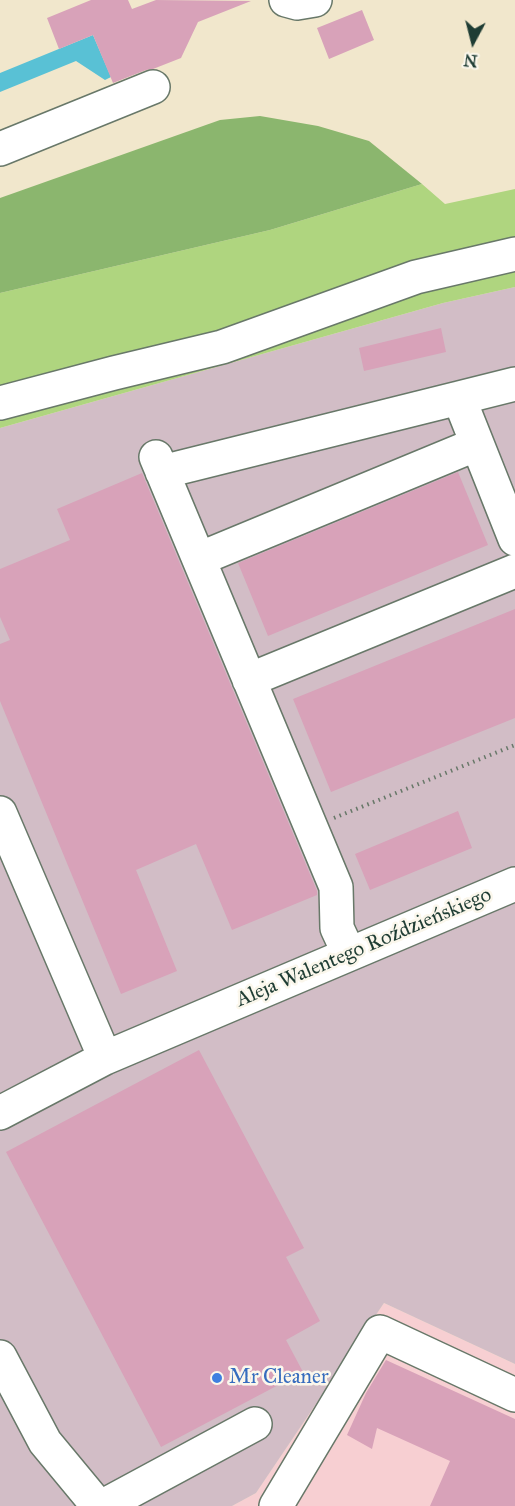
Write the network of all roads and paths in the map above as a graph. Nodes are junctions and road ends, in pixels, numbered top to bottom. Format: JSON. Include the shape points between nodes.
{"nodes":[{"id":1,"x":286,"y":0,"type":"edge"},
{"id":2,"x":315,"y":0,"type":"edge"},
{"id":3,"x":153,"y":87,"type":"dead end"},
{"id":4,"x":0,"y":149,"type":"edge"},
{"id":5,"x":515,"y":254,"type":"edge"},
{"id":6,"x":515,"y":384,"type":"edge"},
{"id":7,"x":459,"y":398,"type":"junction"},
{"id":8,"x":0,"y":403,"type":"edge"},
{"id":9,"x":477,"y":444,"type":"junction"},
{"id":10,"x":515,"y":538,"type":"edge"},
{"id":11,"x":199,"y":559,"type":"junction"},
{"id":12,"x":515,"y":571,"type":"edge"},
{"id":13,"x":249,"y":680,"type":"junction"},
{"id":14,"x":515,"y":745,"type":"edge"},
{"id":15,"x":0,"y":813,"type":"edge"},
{"id":16,"x":311,"y":827,"type":"junction"},
{"id":17,"x":515,"y":884,"type":"edge"},
{"id":18,"x":349,"y":954,"type":"junction"},
{"id":19,"x":105,"y":1058,"type":"junction"},
{"id":20,"x":0,"y":1113,"type":"edge"},
{"id":21,"x":0,"y":1357,"type":"edge"},
{"id":22,"x":515,"y":1395,"type":"edge"},
{"id":23,"x":255,"y":1424,"type":"dead end"},
{"id":24,"x":98,"y":1506,"type":"edge"},
{"id":25,"x":103,"y":1506,"type":"edge"},
{"id":26,"x":276,"y":1506,"type":"edge"}],
"edges":[{"from":1,"to":2,"type":"street"},
{"from":3,"to":4,"type":"street"},
{"from":5,"to":8,"type":"street","via":[[416,277],[222,347]]},
{"from":6,"to":7,"type":"street"},
{"from":7,"to":9,"type":"street"},
{"from":7,"to":11,"type":"street","via":[[159,465]]},
{"from":9,"to":10,"type":"street"},
{"from":9,"to":11,"type":"street"},
{"from":11,"to":13,"type":"street"},
{"from":12,"to":13,"type":"street"},
{"from":13,"to":16,"type":"street"},
{"from":14,"to":16,"type":"path"},
{"from":15,"to":19,"type":"street"},
{"from":16,"to":18,"type":"street","via":[[336,887],[337,928]]},
{"from":17,"to":18,"type":"street","name":"Aleja Walentego Roździeńskiego"},
{"from":18,"to":19,"type":"street","name":"Aleja Walentego Roździeńskiego"},
{"from":19,"to":20,"type":"street","name":"Aleja Walentego Roździeńskiego"},
{"from":21,"to":24,"type":"street","via":[[45,1442]]},
{"from":22,"to":26,"type":"street","via":[[380,1332]]},
{"from":23,"to":25,"type":"street"}]}
